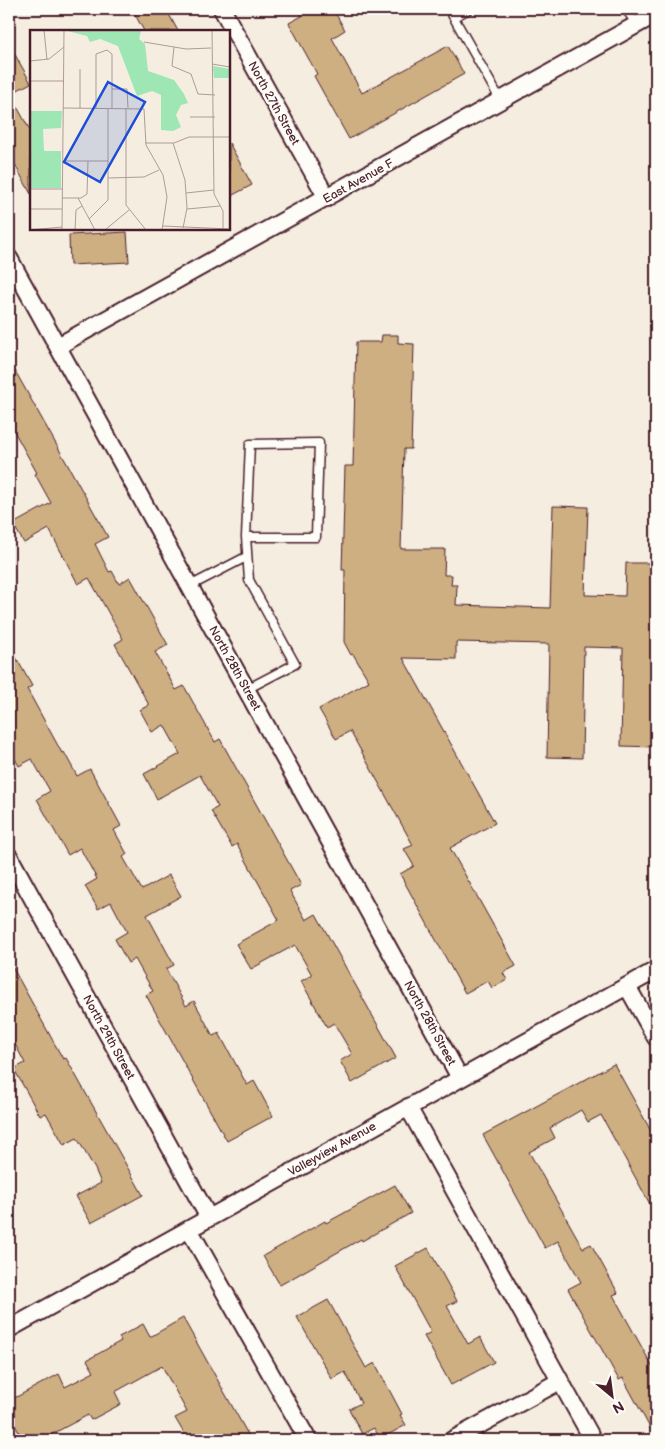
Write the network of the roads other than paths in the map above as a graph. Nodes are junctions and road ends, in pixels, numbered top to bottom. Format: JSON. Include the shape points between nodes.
{"nodes":[{"id":1,"x":222,"y":9,"type":"edge"},
{"id":2,"x":449,"y":9,"type":"edge"},
{"id":3,"x":469,"y":9,"type":"edge"},
{"id":4,"x":626,"y":9,"type":"edge"},
{"id":5,"x":656,"y":14,"type":"edge"},
{"id":6,"x":454,"y":16,"type":"junction"},
{"id":7,"x":637,"y":25,"type":"junction"},
{"id":8,"x":501,"y":101,"type":"junction"},
{"id":9,"x":327,"y":198,"type":"junction"},
{"id":10,"x":9,"y":258,"type":"edge"},
{"id":11,"x":58,"y":346,"type":"junction"},
{"id":12,"x":246,"y":537,"type":"junction"},
{"id":13,"x":246,"y":557,"type":"junction"},
{"id":14,"x":190,"y":586,"type":"junction"},
{"id":15,"x":247,"y":689,"type":"junction"},
{"id":16,"x":9,"y":856,"type":"edge"},
{"id":17,"x":656,"y":970,"type":"edge"},
{"id":18,"x":627,"y":986,"type":"junction"},
{"id":19,"x":656,"y":1038,"type":"edge"},
{"id":20,"x":460,"y":1078,"type":"junction"},
{"id":21,"x":408,"y":1107,"type":"junction"},
{"id":22,"x":209,"y":1218,"type":"junction"},
{"id":23,"x":189,"y":1229,"type":"junction"},
{"id":24,"x":9,"y":1329,"type":"edge"},
{"id":25,"x":560,"y":1381,"type":"junction"},
{"id":26,"x":308,"y":1440,"type":"edge"},
{"id":27,"x":452,"y":1440,"type":"edge"},
{"id":28,"x":593,"y":1440,"type":"edge"}],
"edges":[{"from":1,"to":9,"type":"street","name":"North 27th Street"},
{"from":2,"to":6,"type":"lane"},
{"from":3,"to":6,"type":"lane"},
{"from":4,"to":7,"type":"lane"},
{"from":5,"to":7,"type":"street","name":"East Avenue F"},
{"from":6,"to":8,"type":"lane"},
{"from":7,"to":8,"type":"street","name":"East Avenue F"},
{"from":8,"to":9,"type":"street","name":"East Avenue F"},
{"from":9,"to":11,"type":"street","name":"East Avenue F"},
{"from":10,"to":11,"type":"street","name":"North 28th Street"},
{"from":11,"to":14,"type":"street","name":"North 28th Street"},
{"from":12,"to":12,"type":"lane","via":[[316,537],[319,443],[250,444]]},
{"from":12,"to":13,"type":"lane"},
{"from":13,"to":14,"type":"lane"},
{"from":13,"to":15,"type":"lane","via":[[249,580],[295,664]]},
{"from":14,"to":15,"type":"street","name":"North 28th Street"},
{"from":15,"to":20,"type":"street","name":"North 28th Street"},
{"from":16,"to":22,"type":"street","name":"North 29th Street"},
{"from":17,"to":18,"type":"street","name":"Valleyview Avenue"},
{"from":18,"to":19,"type":"street"},
{"from":18,"to":20,"type":"street","name":"Valleyview Avenue"},
{"from":20,"to":21,"type":"street","name":"Valleyview Avenue"},
{"from":21,"to":22,"type":"street","name":"Valleyview Avenue"},
{"from":21,"to":25,"type":"street"},
{"from":22,"to":23,"type":"street","name":"Valleyview Avenue"},
{"from":23,"to":24,"type":"street","name":"Valleyview Avenue"},
{"from":23,"to":26,"type":"street"},
{"from":25,"to":27,"type":"street"},
{"from":25,"to":28,"type":"street"}]}
